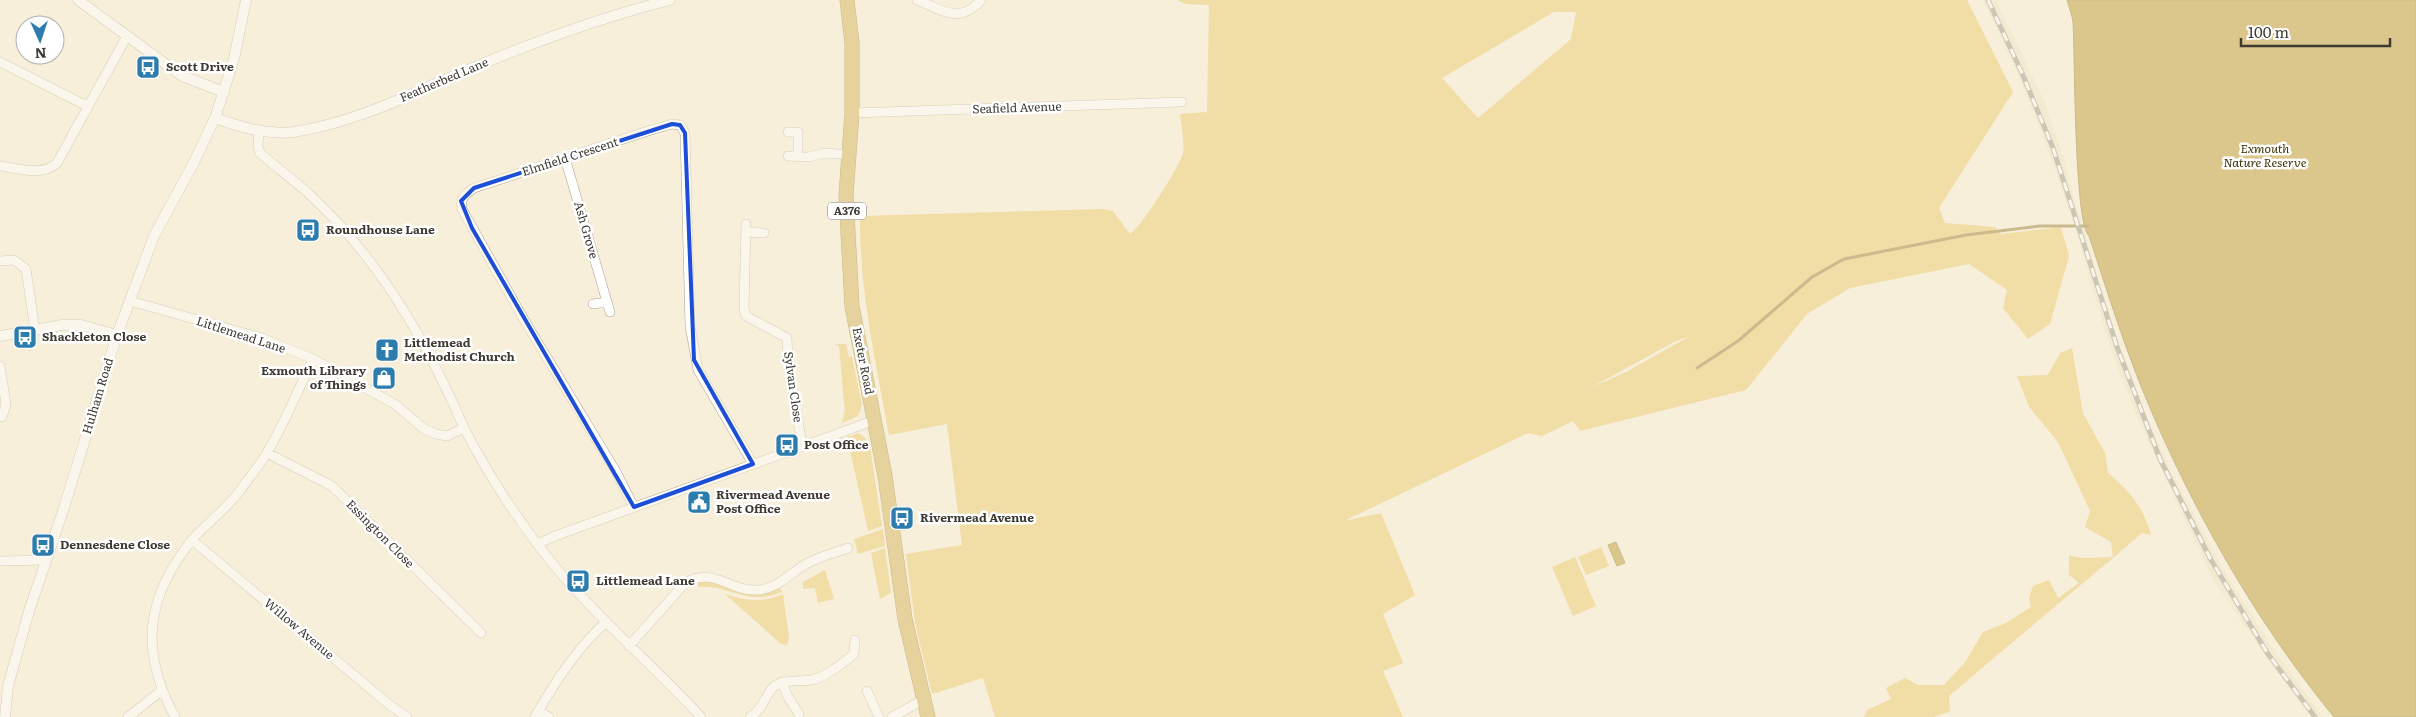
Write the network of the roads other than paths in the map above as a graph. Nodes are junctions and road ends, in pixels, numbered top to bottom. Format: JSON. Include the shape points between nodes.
{"nodes":[{"id":1,"x":78,"y":0,"type":"edge"},
{"id":2,"x":246,"y":0,"type":"edge"},
{"id":3,"x":670,"y":0,"type":"edge"},
{"id":4,"x":847,"y":0,"type":"edge"},
{"id":5,"x":917,"y":0,"type":"edge"},
{"id":6,"x":981,"y":0,"type":"edge"},
{"id":7,"x":649,"y":2,"type":"edge"},
{"id":8,"x":127,"y":36,"type":"junction"},
{"id":9,"x":0,"y":62,"type":"edge"},
{"id":10,"x":224,"y":92,"type":"junction"},
{"id":11,"x":1182,"y":102,"type":"dead end"},
{"id":12,"x":86,"y":106,"type":"junction"},
{"id":13,"x":852,"y":113,"type":"junction"},
{"id":14,"x":215,"y":118,"type":"junction"},
{"id":15,"x":258,"y":131,"type":"junction"},
{"id":16,"x":788,"y":132,"type":"dead end"},
{"id":17,"x":849,"y":155,"type":"junction"},
{"id":18,"x":788,"y":156,"type":"dead end"},
{"id":19,"x":798,"y":156,"type":"junction"},
{"id":20,"x":565,"y":158,"type":"junction"},
{"id":21,"x":0,"y":166,"type":"edge"},
{"id":22,"x":764,"y":233,"type":"dead end"},
{"id":23,"x":0,"y":261,"type":"edge"},
{"id":24,"x":130,"y":301,"type":"junction"},
{"id":25,"x":607,"y":302,"type":"junction"},
{"id":26,"x":593,"y":304,"type":"dead end"},
{"id":27,"x":610,"y":312,"type":"dead end"},
{"id":28,"x":35,"y":330,"type":"junction"},
{"id":29,"x":117,"y":335,"type":"junction"},
{"id":30,"x":0,"y":336,"type":"edge"},
{"id":31,"x":313,"y":359,"type":"junction"},
{"id":32,"x":0,"y":366,"type":"edge"},
{"id":33,"x":2,"y":417,"type":"dead end"},
{"id":34,"x":875,"y":420,"type":"junction"},
{"id":35,"x":464,"y":428,"type":"junction"},
{"id":36,"x":802,"y":445,"type":"junction"},
{"id":37,"x":267,"y":453,"type":"junction"},
{"id":38,"x":753,"y":464,"type":"junction"},
{"id":39,"x":634,"y":507,"type":"junction"},
{"id":40,"x":192,"y":540,"type":"junction"},
{"id":41,"x":537,"y":544,"type":"junction"},
{"id":42,"x":848,"y":548,"type":"dead end"},
{"id":43,"x":46,"y":560,"type":"junction"},
{"id":44,"x":0,"y":562,"type":"edge"},
{"id":45,"x":606,"y":622,"type":"junction"},
{"id":46,"x":481,"y":633,"type":"dead end"},
{"id":47,"x":855,"y":640,"type":"dead end"},
{"id":48,"x":629,"y":646,"type":"junction"},
{"id":49,"x":782,"y":682,"type":"junction"},
{"id":50,"x":161,"y":691,"type":"junction"},
{"id":51,"x":867,"y":691,"type":"dead end"},
{"id":52,"x":923,"y":700,"type":"junction"},
{"id":53,"x":536,"y":714,"type":"edge"},
{"id":54,"x":799,"y":714,"type":"dead end"},
{"id":55,"x":5,"y":717,"type":"edge"},
{"id":56,"x":128,"y":717,"type":"edge"},
{"id":57,"x":175,"y":717,"type":"edge"},
{"id":58,"x":407,"y":717,"type":"edge"},
{"id":59,"x":549,"y":717,"type":"edge"},
{"id":60,"x":701,"y":717,"type":"edge"},
{"id":61,"x":750,"y":717,"type":"edge"},
{"id":62,"x":879,"y":717,"type":"edge"},
{"id":63,"x":892,"y":717,"type":"edge"},
{"id":64,"x":928,"y":717,"type":"edge"}],
"edges":[{"from":1,"to":8,"type":"street"},
{"from":2,"to":10,"type":"street","name":"Hulham Road"},
{"from":3,"to":7,"type":"street","name":"Featherbed Lane"},
{"from":4,"to":13,"type":"highway","name":"Exeter Road","number":"A376","via":[[852,43]]},
{"from":5,"to":6,"type":"street","via":[[959,14],[972,10]]},
{"from":7,"to":15,"type":"street","name":"Featherbed Lane","via":[[528,45],[342,120],[292,132]]},
{"from":8,"to":10,"type":"street","via":[[182,76]]},
{"from":8,"to":12,"type":"street"},
{"from":9,"to":12,"type":"street"},
{"from":10,"to":14,"type":"street","name":"Hulham Road"},
{"from":11,"to":13,"type":"street","name":"Seafield Avenue"},
{"from":12,"to":21,"type":"street","via":[[51,169],[42,171]]},
{"from":13,"to":17,"type":"highway","name":"Exeter Road","number":"A376"},
{"from":14,"to":15,"type":"street","name":"Featherbed Lane"},
{"from":14,"to":24,"type":"street","name":"Hulham Road","via":[[154,236]]},
{"from":15,"to":35,"type":"street","via":[[260,153],[308,192],[390,285],[426,348]]},
{"from":16,"to":19,"type":"street","via":[[798,132]]},
{"from":17,"to":19,"type":"street"},
{"from":17,"to":34,"type":"highway","name":"Exeter Road","number":"A376","via":[[846,195],[852,306]]},
{"from":18,"to":19,"type":"street"},
{"from":20,"to":25,"type":"street","name":"Ash Grove"},
{"from":20,"to":38,"type":"street","name":"Elmfield Crescent","via":[[672,124],[680,125],[685,133],[694,360]]},
{"from":20,"to":39,"type":"street","name":"Elmfield Crescent","via":[[474,188],[461,201],[462,209]]},
{"from":22,"to":36,"type":"street","name":"Sylvan Close","via":[[746,228],[744,309],[746,316],[787,338]]},
{"from":23,"to":28,"type":"street","via":[[14,260],[26,269]]},
{"from":24,"to":29,"type":"street","name":"Hulham Road"},
{"from":24,"to":31,"type":"street","name":"Littlemead Lane","via":[[262,338]]},
{"from":25,"to":26,"type":"street"},
{"from":25,"to":27,"type":"street","name":"Ash Grove"},
{"from":28,"to":29,"type":"street","via":[[81,325]]},
{"from":28,"to":30,"type":"street"},
{"from":29,"to":43,"type":"street","name":"Hulham Road"},
{"from":31,"to":35,"type":"street","name":"Littlemead Lane","via":[[396,406],[424,429],[448,436]]},
{"from":31,"to":37,"type":"street"},
{"from":32,"to":33,"type":"street","via":[[6,404]]},
{"from":34,"to":36,"type":"street"},
{"from":34,"to":52,"type":"highway","name":"Exeter Road","number":"A376","via":[[905,619]]},
{"from":35,"to":41,"type":"street","via":[[499,490]]},
{"from":36,"to":38,"type":"street"},
{"from":37,"to":40,"type":"street","via":[[238,493]]},
{"from":37,"to":46,"type":"street","name":"Essington Close","via":[[332,486]]},
{"from":38,"to":39,"type":"street"},
{"from":39,"to":41,"type":"street"},
{"from":40,"to":50,"type":"street","via":[[170,570],[155,608],[151,644]]},
{"from":40,"to":58,"type":"street","name":"Willow Avenue"},
{"from":41,"to":45,"type":"street"},
{"from":42,"to":48,"type":"street","via":[[808,563],[768,589],[756,590],[704,576],[694,578]]},
{"from":43,"to":44,"type":"street"},
{"from":43,"to":55,"type":"street","name":"Hulham Road","via":[[8,686]]},
{"from":45,"to":48,"type":"street"},
{"from":45,"to":53,"type":"street","via":[[577,653]]},
{"from":47,"to":49,"type":"street","via":[[854,654],[828,673],[813,680]]},
{"from":48,"to":60,"type":"street"},
{"from":49,"to":54,"type":"street"},
{"from":49,"to":61,"type":"street","via":[[774,686],[761,709]]},
{"from":50,"to":56,"type":"street"},
{"from":50,"to":57,"type":"street"},
{"from":51,"to":62,"type":"street"},
{"from":52,"to":63,"type":"street"},
{"from":52,"to":64,"type":"highway","name":"Exeter Road","number":"A376"},
{"from":53,"to":59,"type":"street"}]}
